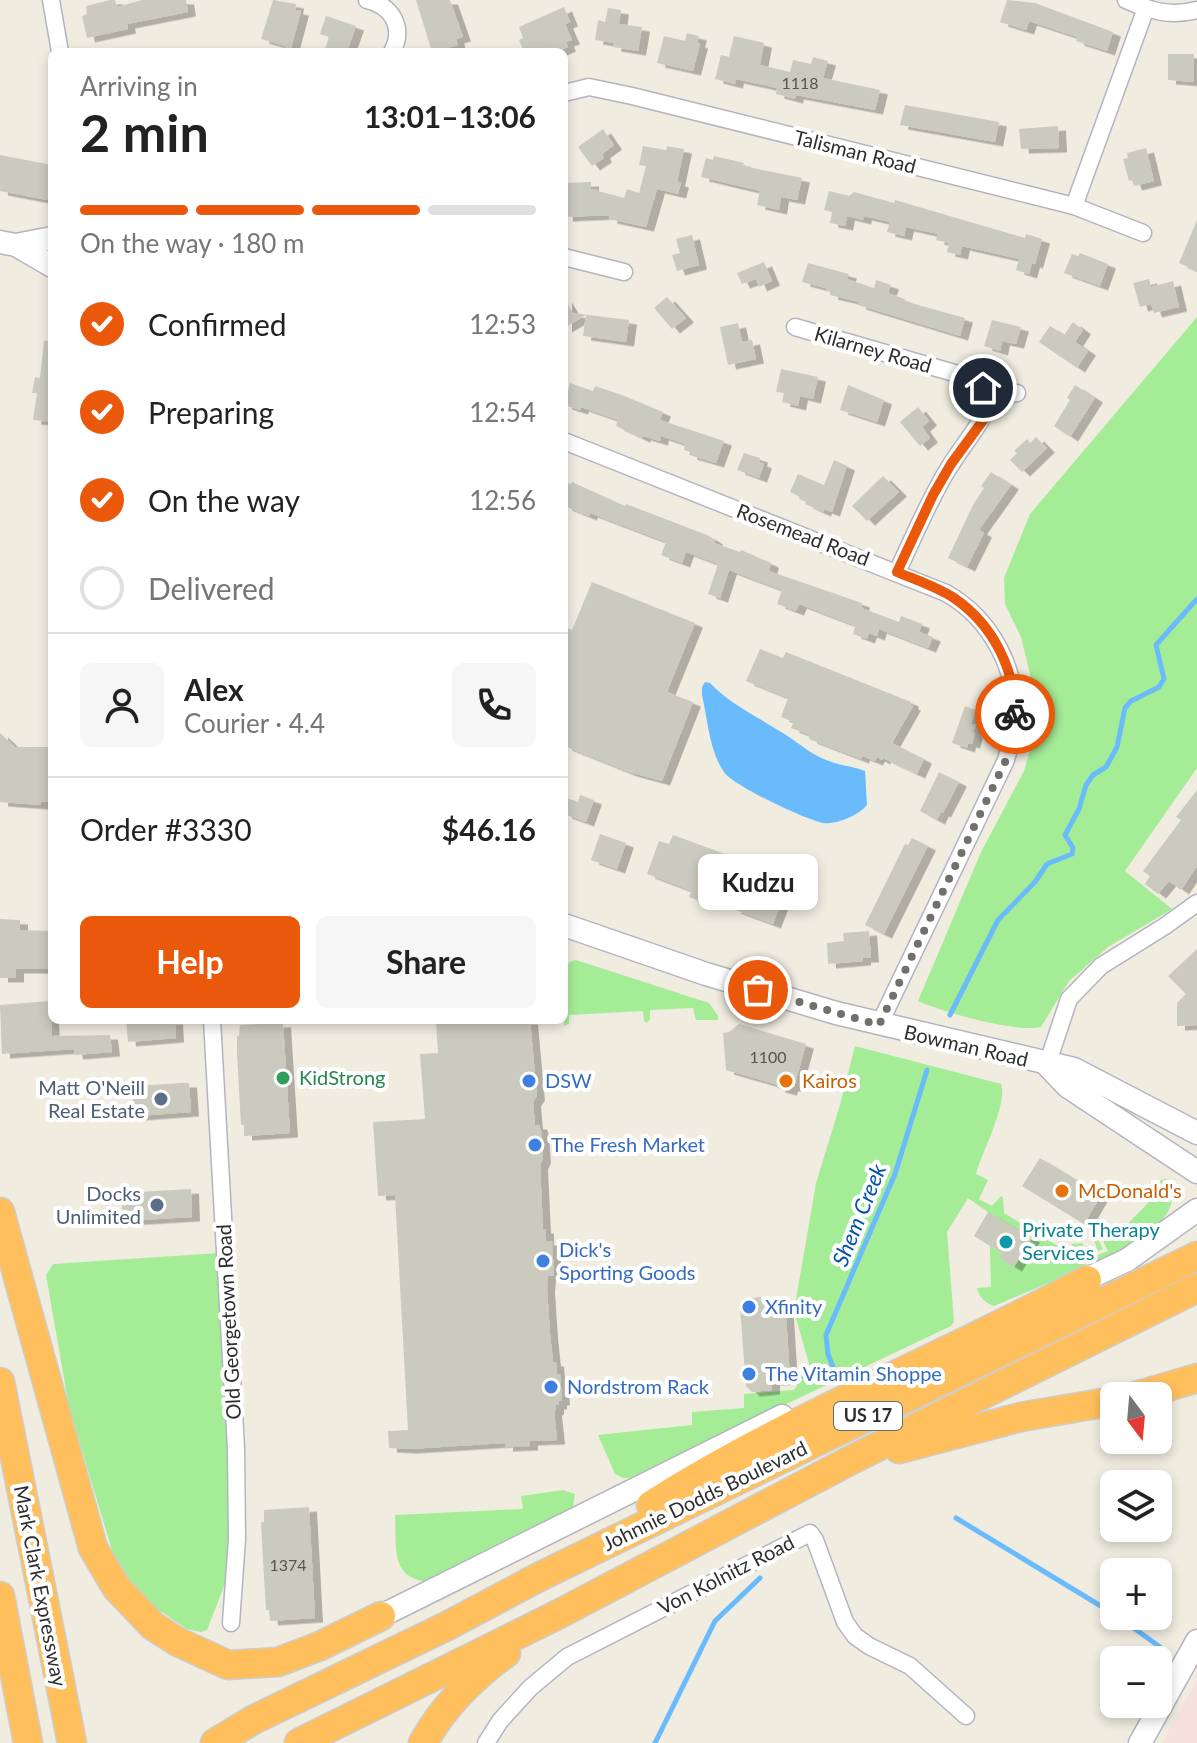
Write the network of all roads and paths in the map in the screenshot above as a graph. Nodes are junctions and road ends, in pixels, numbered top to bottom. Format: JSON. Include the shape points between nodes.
{"nodes":[{"id":1,"x":51,"y":0,"type":"edge"},
{"id":2,"x":367,"y":0,"type":"edge"},
{"id":3,"x":1126,"y":0,"type":"edge"},
{"id":4,"x":1146,"y":8,"type":"junction"},
{"id":5,"x":1197,"y":10,"type":"edge"},
{"id":6,"x":59,"y":48,"type":"edge"},
{"id":7,"x":394,"y":48,"type":"edge"},
{"id":8,"x":568,"y":92,"type":"edge"},
{"id":9,"x":1074,"y":206,"type":"junction"},
{"id":10,"x":1143,"y":233,"type":"dead end"},
{"id":11,"x":48,"y":238,"type":"edge"},
{"id":12,"x":8,"y":243,"type":"edge"},
{"id":13,"x":568,"y":258,"type":"edge"},
{"id":14,"x":48,"y":264,"type":"edge"},
{"id":15,"x":624,"y":272,"type":"dead end"},
{"id":16,"x":795,"y":327,"type":"dead end"},
{"id":17,"x":1017,"y":393,"type":"dead end"},
{"id":18,"x":992,"y":397,"type":"junction"},
{"id":19,"x":568,"y":443,"type":"edge"},
{"id":20,"x":897,"y":572,"type":"junction"},
{"id":21,"x":1197,"y":903,"type":"edge"},
{"id":22,"x":568,"y":926,"type":"edge"},
{"id":23,"x":212,"y":1024,"type":"edge"},
{"id":24,"x":879,"y":1025,"type":"junction"},
{"id":25,"x":1047,"y":1065,"type":"junction"},
{"id":26,"x":1197,"y":1133,"type":"edge"},
{"id":27,"x":1197,"y":1172,"type":"edge"},
{"id":28,"x":1197,"y":1210,"type":"edge"},
{"id":29,"x":0,"y":1212,"type":"edge"},
{"id":30,"x":1197,"y":1256,"type":"edge"},
{"id":31,"x":1087,"y":1280,"type":"junction"},
{"id":32,"x":1197,"y":1288,"type":"edge"},
{"id":33,"x":1197,"y":1378,"type":"edge"},
{"id":34,"x":0,"y":1382,"type":"edge"},
{"id":35,"x":1172,"y":1387,"type":"edge"},
{"id":36,"x":1100,"y":1403,"type":"edge"},
{"id":37,"x":851,"y":1460,"type":"junction"},
{"id":38,"x":539,"y":1577,"type":"junction"},
{"id":39,"x":0,"y":1596,"type":"edge"},
{"id":40,"x":559,"y":1614,"type":"junction"},
{"id":41,"x":381,"y":1616,"type":"joint"},
{"id":42,"x":231,"y":1623,"type":"dead end"},
{"id":43,"x":1197,"y":1641,"type":"edge"},
{"id":44,"x":0,"y":1707,"type":"edge"},
{"id":45,"x":966,"y":1716,"type":"dead end"},
{"id":46,"x":253,"y":1720,"type":"junction"},
{"id":47,"x":19,"y":1743,"type":"edge"},
{"id":48,"x":28,"y":1743,"type":"edge"},
{"id":49,"x":72,"y":1743,"type":"edge"},
{"id":50,"x":199,"y":1743,"type":"edge"},
{"id":51,"x":215,"y":1743,"type":"edge"},
{"id":52,"x":299,"y":1743,"type":"edge"},
{"id":53,"x":423,"y":1743,"type":"edge"},
{"id":54,"x":486,"y":1743,"type":"edge"},
{"id":55,"x":1140,"y":1743,"type":"edge"}],
"edges":[{"from":1,"to":6,"type":"street"},
{"from":2,"to":7,"type":"street","via":[[392,13],[398,26]]},
{"from":3,"to":4,"type":"street"},
{"from":4,"to":5,"type":"street","via":[[1161,14]]},
{"from":4,"to":9,"type":"street"},
{"from":8,"to":9,"type":"street","name":"Talisman Road","via":[[589,87],[632,96]]},
{"from":9,"to":10,"type":"street","name":"Talisman Road"},
{"from":11,"to":12,"type":"main road"},
{"from":12,"to":14,"type":"main road"},
{"from":13,"to":15,"type":"street"},
{"from":16,"to":18,"type":"street","name":"Kilarney Road","via":[[968,377]]},
{"from":17,"to":18,"type":"street"},
{"from":18,"to":20,"type":"street","via":[[984,419],[937,488]]},
{"from":19,"to":20,"type":"street","name":"Rosemead Road"},
{"from":20,"to":24,"type":"street","name":"Rosemead Road","via":[[955,599],[990,633],[1010,673],[1015,726],[995,785]]},
{"from":21,"to":25,"type":"street","via":[[1101,966],[1069,999]]},
{"from":22,"to":24,"type":"main road","name":"Bowman Road"},
{"from":23,"to":42,"type":"street","name":"Old Georgetown Road","via":[[236,1448]]},
{"from":24,"to":25,"type":"main road","name":"Bowman Road"},
{"from":25,"to":26,"type":"main road","name":"Bowman Road","via":[[1074,1069]]},
{"from":25,"to":27,"type":"main road","name":"Bowman Road","via":[[1067,1086]]},
{"from":28,"to":31,"type":"main road","name":"Johnnie Dodds Boulevard","via":[[1127,1260]]},
{"from":29,"to":41,"type":"highway","via":[[89,1536],[106,1573],[132,1605],[178,1642],[228,1665],[278,1662]]},
{"from":30,"to":38,"type":"highway","name":"Johnnie Dodds Boulevard","number":"US 17"},
{"from":31,"to":38,"type":"highway","via":[[705,1471]]},
{"from":31,"to":41,"type":"main road","name":"Johnnie Dodds Boulevard","via":[[1001,1311]]},
{"from":32,"to":37,"type":"highway","name":"Johnnie Dodds Boulevard","number":"US 17"},
{"from":33,"to":35,"type":"highway"},
{"from":34,"to":49,"type":"highway","name":"Mark Clark Expressway"},
{"from":36,"to":37,"type":"highway","via":[[1021,1417]]},
{"from":37,"to":40,"type":"highway","name":"Johnnie Dodds Boulevard","number":"US 17"},
{"from":38,"to":46,"type":"highway","name":"Johnnie Dodds Boulevard","number":"US 17"},
{"from":39,"to":48,"type":"highway","name":"Mark Clark Expressway"},
{"from":40,"to":52,"type":"highway","name":"Johnnie Dodds Boulevard","number":"US 17"},
{"from":40,"to":53,"type":"highway","via":[[485,1668],[449,1704]]},
{"from":43,"to":55,"type":"main road"},
{"from":44,"to":47,"type":"highway"},
{"from":45,"to":54,"type":"street","name":"Von Kolnitz Road","via":[[910,1666],[855,1636],[810,1533],[567,1657],[530,1688]]},
{"from":46,"to":50,"type":"highway"},
{"from":46,"to":51,"type":"highway","name":"Johnnie Dodds Boulevard","number":"US 17"}]}
